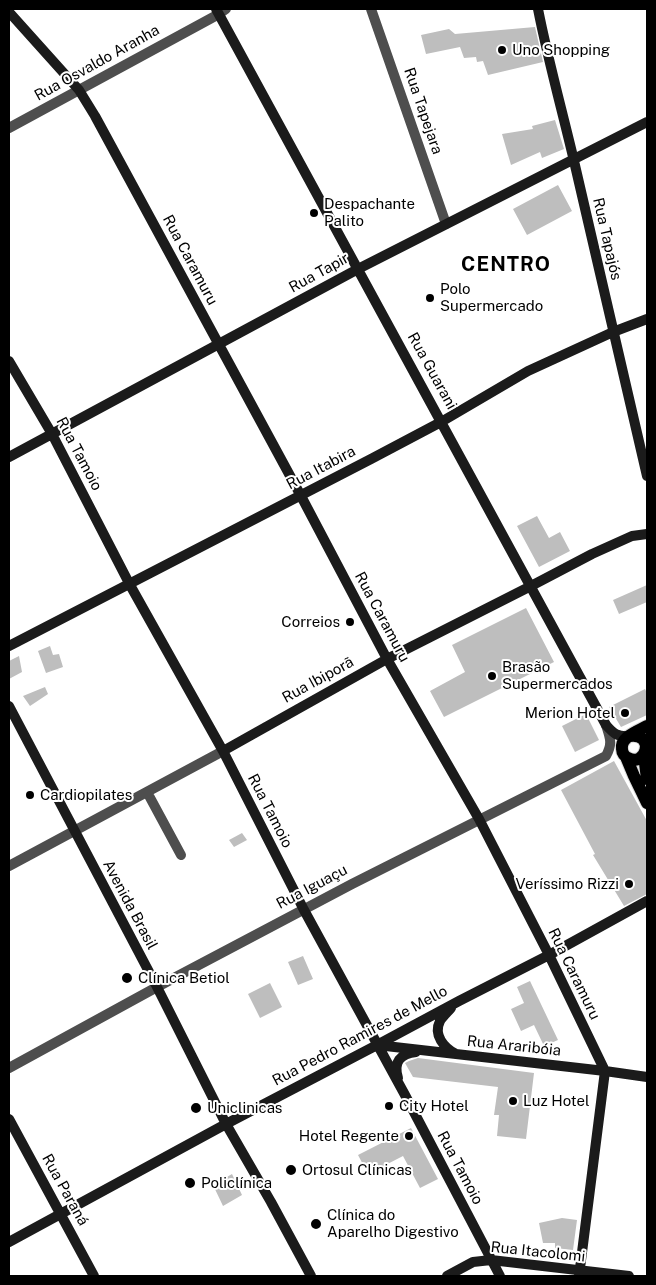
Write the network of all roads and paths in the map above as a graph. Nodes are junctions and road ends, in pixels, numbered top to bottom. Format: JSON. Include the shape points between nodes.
{"nodes":[{"id":1,"x":371,"y":9,"type":"edge"},
{"id":2,"x":538,"y":9,"type":"edge"},
{"id":3,"x":220,"y":11,"type":"edge"},
{"id":4,"x":9,"y":12,"type":"edge"},
{"id":5,"x":79,"y":90,"type":"junction"},
{"id":6,"x":647,"y":122,"type":"edge"},
{"id":7,"x":9,"y":128,"type":"edge"},
{"id":8,"x":574,"y":159,"type":"junction"},
{"id":9,"x":446,"y":224,"type":"junction"},
{"id":10,"x":358,"y":269,"type":"junction"},
{"id":11,"x":647,"y":319,"type":"edge"},
{"id":12,"x":613,"y":332,"type":"junction"},
{"id":13,"x":218,"y":343,"type":"junction"},
{"id":14,"x":9,"y":361,"type":"edge"},
{"id":15,"x":441,"y":422,"type":"junction"},
{"id":16,"x":52,"y":434,"type":"junction"},
{"id":17,"x":9,"y":457,"type":"edge"},
{"id":18,"x":647,"y":476,"type":"edge"},
{"id":19,"x":300,"y":496,"type":"junction"},
{"id":20,"x":647,"y":534,"type":"edge"},
{"id":21,"x":130,"y":585,"type":"junction"},
{"id":22,"x":531,"y":586,"type":"junction"},
{"id":23,"x":9,"y":646,"type":"edge"},
{"id":24,"x":387,"y":659,"type":"junction"},
{"id":25,"x":9,"y":706,"type":"edge"},
{"id":26,"x":606,"y":726,"type":"junction"},
{"id":27,"x":647,"y":726,"type":"edge"},
{"id":28,"x":630,"y":736,"type":"junction"},
{"id":29,"x":223,"y":751,"type":"junction"},
{"id":30,"x":646,"y":751,"type":"edge"},
{"id":31,"x":606,"y":756,"type":"junction"},
{"id":32,"x":626,"y":757,"type":"junction"},
{"id":33,"x":647,"y":779,"type":"edge"},
{"id":34,"x":147,"y":792,"type":"junction"},
{"id":35,"x":647,"y":803,"type":"edge"},
{"id":36,"x":480,"y":819,"type":"junction"},
{"id":37,"x":74,"y":832,"type":"junction"},
{"id":38,"x":182,"y":855,"type":"dead end"},
{"id":39,"x":9,"y":866,"type":"edge"},
{"id":40,"x":647,"y":901,"type":"edge"},
{"id":41,"x":304,"y":910,"type":"junction"},
{"id":42,"x":549,"y":955,"type":"junction"},
{"id":43,"x":157,"y":987,"type":"junction"},
{"id":44,"x":459,"y":1001,"type":"junction"},
{"id":45,"x":377,"y":1045,"type":"junction"},
{"id":46,"x":436,"y":1052,"type":"junction"},
{"id":47,"x":457,"y":1055,"type":"junction"},
{"id":48,"x":9,"y":1068,"type":"edge"},
{"id":49,"x":605,"y":1071,"type":"junction"},
{"id":50,"x":647,"y":1077,"type":"edge"},
{"id":51,"x":405,"y":1095,"type":"junction"},
{"id":52,"x":9,"y":1119,"type":"edge"},
{"id":53,"x":226,"y":1124,"type":"junction"},
{"id":54,"x":60,"y":1213,"type":"junction"},
{"id":55,"x":9,"y":1242,"type":"edge"},
{"id":56,"x":491,"y":1260,"type":"junction"},
{"id":57,"x":580,"y":1274,"type":"edge"},
{"id":58,"x":94,"y":1276,"type":"edge"},
{"id":59,"x":311,"y":1276,"type":"edge"},
{"id":60,"x":447,"y":1276,"type":"edge"},
{"id":61,"x":500,"y":1276,"type":"edge"},
{"id":62,"x":629,"y":1276,"type":"edge"}],
"edges":[{"from":1,"to":9,"type":"street","name":"Rua Tapejara"},
{"from":2,"to":8,"type":"street","name":"Rua Tapajós"},
{"from":3,"to":5,"type":"street","name":"Rua Osvaldo Aranha"},
{"from":3,"to":10,"type":"street","name":"Rua Guarani"},
{"from":4,"to":5,"type":"street","name":"Rua Caramuru"},
{"from":5,"to":7,"type":"street","name":"Rua Osvaldo Aranha"},
{"from":5,"to":13,"type":"street","name":"Rua Caramuru"},
{"from":6,"to":8,"type":"street","name":"Rua Tapir"},
{"from":8,"to":9,"type":"street","name":"Rua Tapir"},
{"from":8,"to":12,"type":"street","name":"Rua Tapajós"},
{"from":9,"to":10,"type":"street","name":"Rua Tapir"},
{"from":10,"to":13,"type":"street","name":"Rua Tapir"},
{"from":10,"to":15,"type":"street","name":"Rua Guarani"},
{"from":11,"to":12,"type":"street","name":"Rua Itabira"},
{"from":12,"to":15,"type":"street","name":"Rua Itabira","via":[[528,371]]},
{"from":12,"to":18,"type":"street","name":"Rua Tapajós"},
{"from":13,"to":16,"type":"street","name":"Rua Tapir"},
{"from":13,"to":19,"type":"street","name":"Rua Caramuru"},
{"from":14,"to":16,"type":"street","name":"Rua Tamoio"},
{"from":15,"to":19,"type":"street","name":"Rua Itabira"},
{"from":15,"to":22,"type":"street","name":"Rua Guarani"},
{"from":16,"to":17,"type":"street","name":"Rua Tapir"},
{"from":16,"to":21,"type":"street","name":"Rua Tamoio"},
{"from":19,"to":21,"type":"street","name":"Rua Itabira"},
{"from":19,"to":24,"type":"street","name":"Rua Caramuru"},
{"from":20,"to":22,"type":"street","name":"Rua Ibiporã","via":[[632,536],[600,550]]},
{"from":21,"to":23,"type":"street","name":"Rua Itabira"},
{"from":21,"to":29,"type":"street","name":"Rua Tamoio"},
{"from":22,"to":24,"type":"street","name":"Rua Ibiporã"},
{"from":22,"to":26,"type":"street","name":"Rua Guarani"},
{"from":24,"to":29,"type":"street","name":"Rua Ibiporã"},
{"from":24,"to":36,"type":"street","name":"Rua Caramuru"},
{"from":25,"to":37,"type":"street","name":"Avenida Brasil"},
{"from":26,"to":28,"type":"street","via":[[616,735]]},
{"from":26,"to":31,"type":"street","via":[[611,743]]},
{"from":27,"to":28,"type":"main road"},
{"from":28,"to":30,"type":"main road","via":[[642,739]]},
{"from":28,"to":32,"type":"main road","via":[[622,745]]},
{"from":29,"to":34,"type":"street","name":"Rua Ibiporã"},
{"from":29,"to":41,"type":"street","name":"Rua Tamoio"},
{"from":30,"to":32,"type":"main road","via":[[637,760]]},
{"from":30,"to":33,"type":"main road"},
{"from":31,"to":32,"type":"street","via":[[619,754]]},
{"from":31,"to":36,"type":"street","name":"Rua Iguaçu"},
{"from":32,"to":35,"type":"main road"},
{"from":34,"to":37,"type":"street","name":"Rua Ibiporã"},
{"from":34,"to":38,"type":"street"},
{"from":36,"to":41,"type":"street","name":"Rua Iguaçu"},
{"from":36,"to":42,"type":"street","name":"Rua Caramuru"},
{"from":37,"to":39,"type":"street","name":"Rua Ibiporã"},
{"from":37,"to":43,"type":"street","name":"Avenida Brasil"},
{"from":40,"to":42,"type":"street","name":"Rua Pedro Ramires de Mello"},
{"from":41,"to":43,"type":"street","name":"Rua Iguaçu"},
{"from":41,"to":45,"type":"street","name":"Rua Tamoio"},
{"from":42,"to":44,"type":"street","name":"Rua Pedro Ramires de Mello"},
{"from":42,"to":49,"type":"street","name":"Rua Caramuru"},
{"from":43,"to":48,"type":"street","name":"Rua Iguaçu"},
{"from":43,"to":53,"type":"street","name":"Avenida Brasil"},
{"from":44,"to":45,"type":"street","name":"Rua Pedro Ramires de Mello"},
{"from":44,"to":47,"type":"street","via":[[440,1021],[438,1030],[446,1048]]},
{"from":45,"to":46,"type":"street","name":"Rua Araribóia"},
{"from":45,"to":51,"type":"street","name":"Rua Tamoio"},
{"from":45,"to":53,"type":"street","name":"Rua Pedro Ramires de Mello"},
{"from":46,"to":47,"type":"street","name":"Rua Araribóia"},
{"from":46,"to":51,"type":"street","via":[[405,1054],[400,1058],[397,1076]]},
{"from":47,"to":49,"type":"street","name":"Rua Araribóia"},
{"from":49,"to":50,"type":"street","name":"Rua Araribóia"},
{"from":49,"to":57,"type":"street"},
{"from":51,"to":56,"type":"street","name":"Rua Tamoio"},
{"from":52,"to":54,"type":"street","name":"Rua Paraná"},
{"from":53,"to":54,"type":"street","name":"Rua Pedro Ramires de Mello"},
{"from":53,"to":59,"type":"street","name":"Avenida Brasil"},
{"from":54,"to":55,"type":"street","name":"Rua Pedro Ramires de Mello"},
{"from":54,"to":58,"type":"street","name":"Rua Paraná"},
{"from":56,"to":57,"type":"street","name":"Rua Itacolomi"},
{"from":56,"to":60,"type":"street","name":"Rua Itacolomi","via":[[473,1262]]},
{"from":56,"to":61,"type":"street","name":"Rua Tamoio"},
{"from":57,"to":62,"type":"street","name":"Rua Itacolomi"}]}
